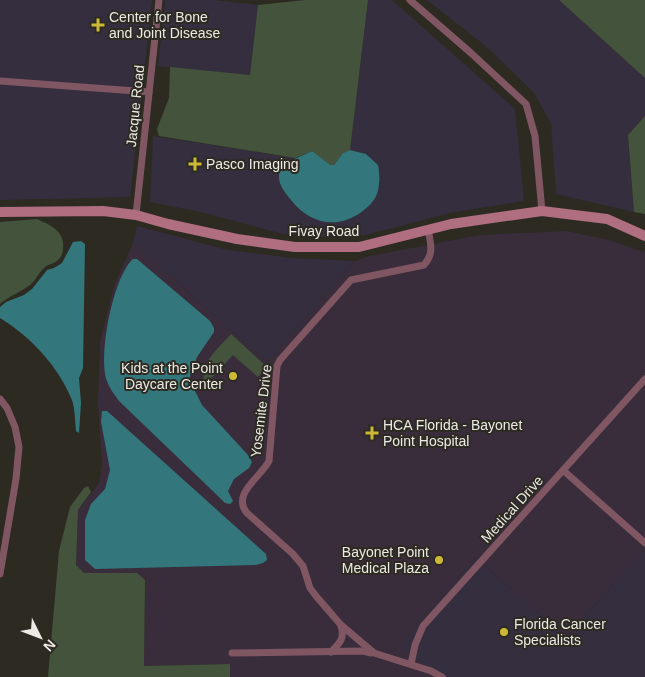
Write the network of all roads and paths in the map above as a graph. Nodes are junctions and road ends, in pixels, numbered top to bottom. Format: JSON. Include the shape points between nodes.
{"nodes":[{"id":1,"x":159,"y":0,"type":"edge"},
{"id":2,"x":410,"y":0,"type":"edge"},
{"id":3,"x":0,"y":81,"type":"edge"},
{"id":4,"x":149,"y":92,"type":"junction"},
{"id":5,"x":0,"y":212,"type":"edge"},
{"id":6,"x":542,"y":212,"type":"junction"},
{"id":7,"x":136,"y":215,"type":"junction"},
{"id":8,"x":428,"y":230,"type":"junction"},
{"id":9,"x":645,"y":236,"type":"edge"},
{"id":10,"x":645,"y":379,"type":"edge"},
{"id":11,"x":0,"y":399,"type":"edge"},
{"id":12,"x":564,"y":471,"type":"junction"},
{"id":13,"x":645,"y":543,"type":"edge"},
{"id":14,"x":0,"y":574,"type":"edge"},
{"id":15,"x":341,"y":625,"type":"junction"},
{"id":16,"x":331,"y":652,"type":"junction"},
{"id":17,"x":232,"y":653,"type":"dead end"},
{"id":18,"x":374,"y":653,"type":"junction"},
{"id":19,"x":411,"y":664,"type":"junction"},
{"id":20,"x":442,"y":677,"type":"edge"}],
"edges":[{"from":1,"to":4,"type":"street","name":"Jacque Road"},
{"from":2,"to":6,"type":"street","via":[[526,104],[535,136]]},
{"from":3,"to":4,"type":"street"},
{"from":4,"to":7,"type":"street","name":"Jacque Road"},
{"from":5,"to":7,"type":"street","name":"Fivay Road","via":[[102,211]]},
{"from":6,"to":8,"type":"street","name":"Fivay Road"},
{"from":6,"to":9,"type":"street","name":"Fivay Road","via":[[607,219]]},
{"from":7,"to":8,"type":"street","name":"Fivay Road","via":[[237,239],[295,247],[359,247]]},
{"from":8,"to":15,"type":"street","name":"Yosemite Drive","via":[[432,250],[424,265],[350,280],[280,360],[269,461],[243,496],[243,508],[298,559],[310,588]]},
{"from":10,"to":12,"type":"street","name":"Medical Drive"},
{"from":11,"to":14,"type":"street","via":[[15,427],[19,447]]},
{"from":12,"to":13,"type":"street"},
{"from":12,"to":19,"type":"street","name":"Medical Drive","via":[[423,626]]},
{"from":15,"to":16,"type":"street","via":[[342,640]]},
{"from":15,"to":18,"type":"street","name":"Yosemite Drive"},
{"from":16,"to":17,"type":"street","name":"Yosemite Drive"},
{"from":16,"to":18,"type":"street","name":"Yosemite Drive"},
{"from":18,"to":19,"type":"street","name":"Yosemite Drive"},
{"from":19,"to":20,"type":"street","name":"Yosemite Drive"}]}
